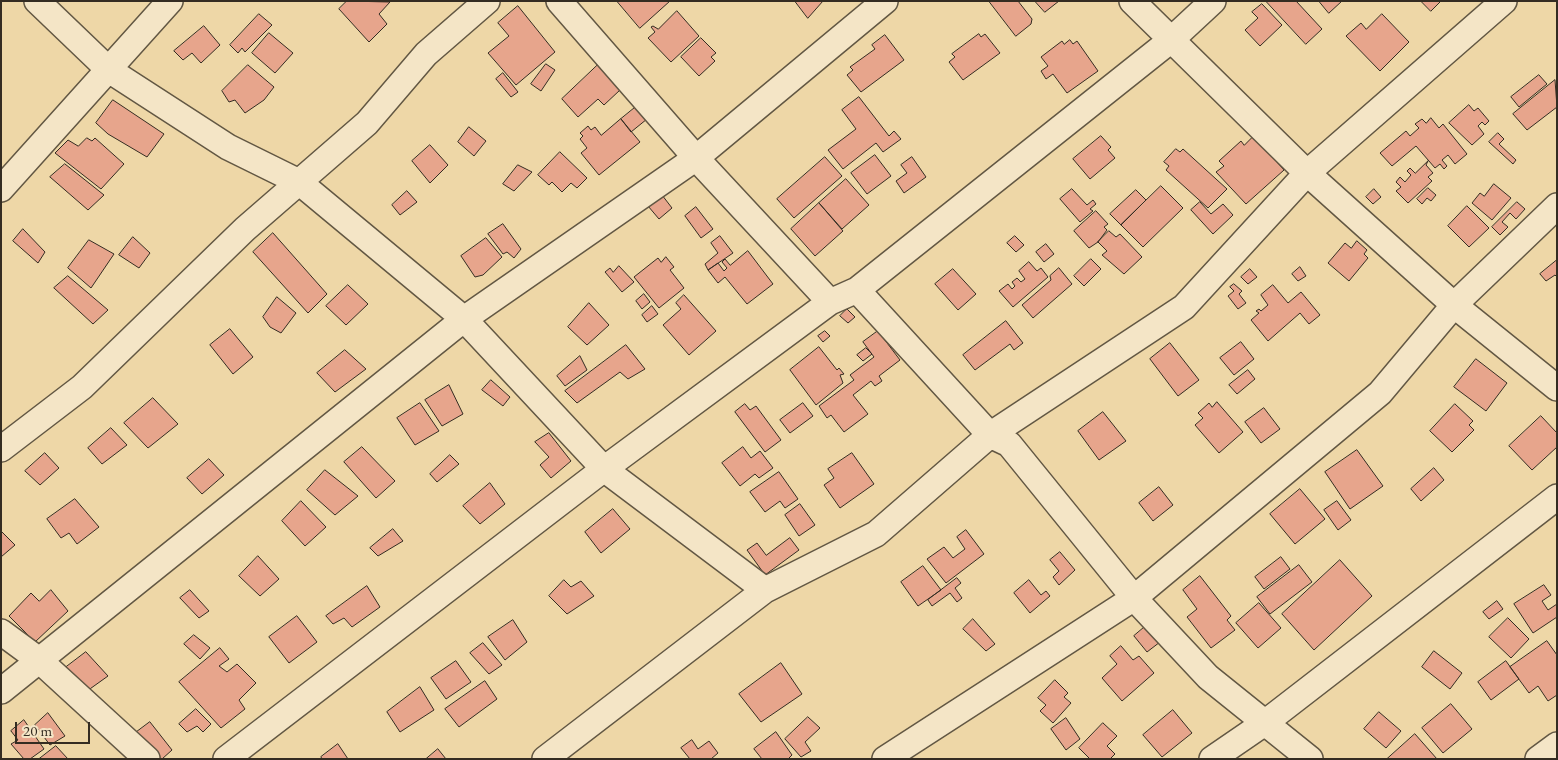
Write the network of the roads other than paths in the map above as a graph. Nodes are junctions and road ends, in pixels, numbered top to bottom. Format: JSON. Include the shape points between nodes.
{"nodes":[{"id":1,"x":37,"y":1,"type":"edge"},
{"id":2,"x":170,"y":1,"type":"edge"},
{"id":3,"x":487,"y":1,"type":"edge"},
{"id":4,"x":559,"y":1,"type":"edge"},
{"id":5,"x":885,"y":1,"type":"edge"},
{"id":6,"x":1132,"y":1,"type":"edge"},
{"id":7,"x":1213,"y":1,"type":"edge"},
{"id":8,"x":1504,"y":1,"type":"edge"},
{"id":9,"x":1171,"y":40,"type":"junction"},
{"id":10,"x":109,"y":70,"type":"junction"},
{"id":11,"x":696,"y":158,"type":"junction"},
{"id":12,"x":1308,"y":173,"type":"junction"},
{"id":13,"x":299,"y":182,"type":"junction"},
{"id":14,"x":1,"y":189,"type":"edge"},
{"id":15,"x":1557,"y":206,"type":"edge"},
{"id":16,"x":857,"y":290,"type":"junction"},
{"id":17,"x":830,"y":302,"type":"junction"},
{"id":18,"x":1454,"y":305,"type":"junction"},
{"id":19,"x":464,"y":319,"type":"junction"},
{"id":20,"x":1557,"y":388,"type":"edge"},
{"id":21,"x":990,"y":435,"type":"junction"},
{"id":22,"x":1,"y":449,"type":"edge"},
{"id":23,"x":604,"y":469,"type":"junction"},
{"id":24,"x":1557,"y":497,"type":"edge"},
{"id":25,"x":765,"y":590,"type":"junction"},
{"id":26,"x":1134,"y":598,"type":"junction"},
{"id":27,"x":1,"y":632,"type":"edge"},
{"id":28,"x":39,"y":660,"type":"junction"},
{"id":29,"x":1,"y":691,"type":"edge"},
{"id":30,"x":1266,"y":722,"type":"junction"},
{"id":31,"x":1557,"y":745,"type":"edge"},
{"id":32,"x":147,"y":759,"type":"edge"},
{"id":33,"x":226,"y":759,"type":"edge"},
{"id":34,"x":545,"y":759,"type":"edge"},
{"id":35,"x":886,"y":759,"type":"edge"},
{"id":36,"x":1212,"y":759,"type":"edge"},
{"id":37,"x":1310,"y":759,"type":"edge"},
{"id":38,"x":1538,"y":759,"type":"edge"}],
"edges":[{"from":1,"to":10,"type":"street"},
{"from":2,"to":10,"type":"street"},
{"from":3,"to":13,"type":"street","via":[[426,54],[367,123]]},
{"from":4,"to":11,"type":"street"},
{"from":5,"to":11,"type":"street"},
{"from":6,"to":9,"type":"street"},
{"from":7,"to":9,"type":"street"},
{"from":8,"to":12,"type":"street"},
{"from":9,"to":12,"type":"street"},
{"from":9,"to":16,"type":"street"},
{"from":10,"to":13,"type":"street","via":[[228,147]]},
{"from":10,"to":14,"type":"street"},
{"from":11,"to":17,"type":"street"},
{"from":11,"to":19,"type":"street"},
{"from":12,"to":18,"type":"street"},
{"from":12,"to":21,"type":"street","via":[[1184,307]]},
{"from":13,"to":19,"type":"street"},
{"from":13,"to":22,"type":"street","via":[[245,229],[82,387]]},
{"from":15,"to":18,"type":"street"},
{"from":16,"to":17,"type":"street"},
{"from":16,"to":21,"type":"street"},
{"from":17,"to":23,"type":"street"},
{"from":18,"to":20,"type":"street"},
{"from":18,"to":26,"type":"street","via":[[1380,393]]},
{"from":19,"to":23,"type":"street"},
{"from":19,"to":28,"type":"street"},
{"from":21,"to":25,"type":"street","via":[[876,534]]},
{"from":21,"to":26,"type":"street","via":[[1009,444]]},
{"from":23,"to":25,"type":"street"},
{"from":23,"to":33,"type":"street"},
{"from":24,"to":30,"type":"street"},
{"from":25,"to":34,"type":"street"},
{"from":26,"to":30,"type":"street","via":[[1208,677]]},
{"from":26,"to":35,"type":"street"},
{"from":27,"to":28,"type":"street"},
{"from":28,"to":29,"type":"street"},
{"from":28,"to":32,"type":"street"},
{"from":30,"to":36,"type":"street"},
{"from":30,"to":37,"type":"street"},
{"from":31,"to":38,"type":"street"}]}
